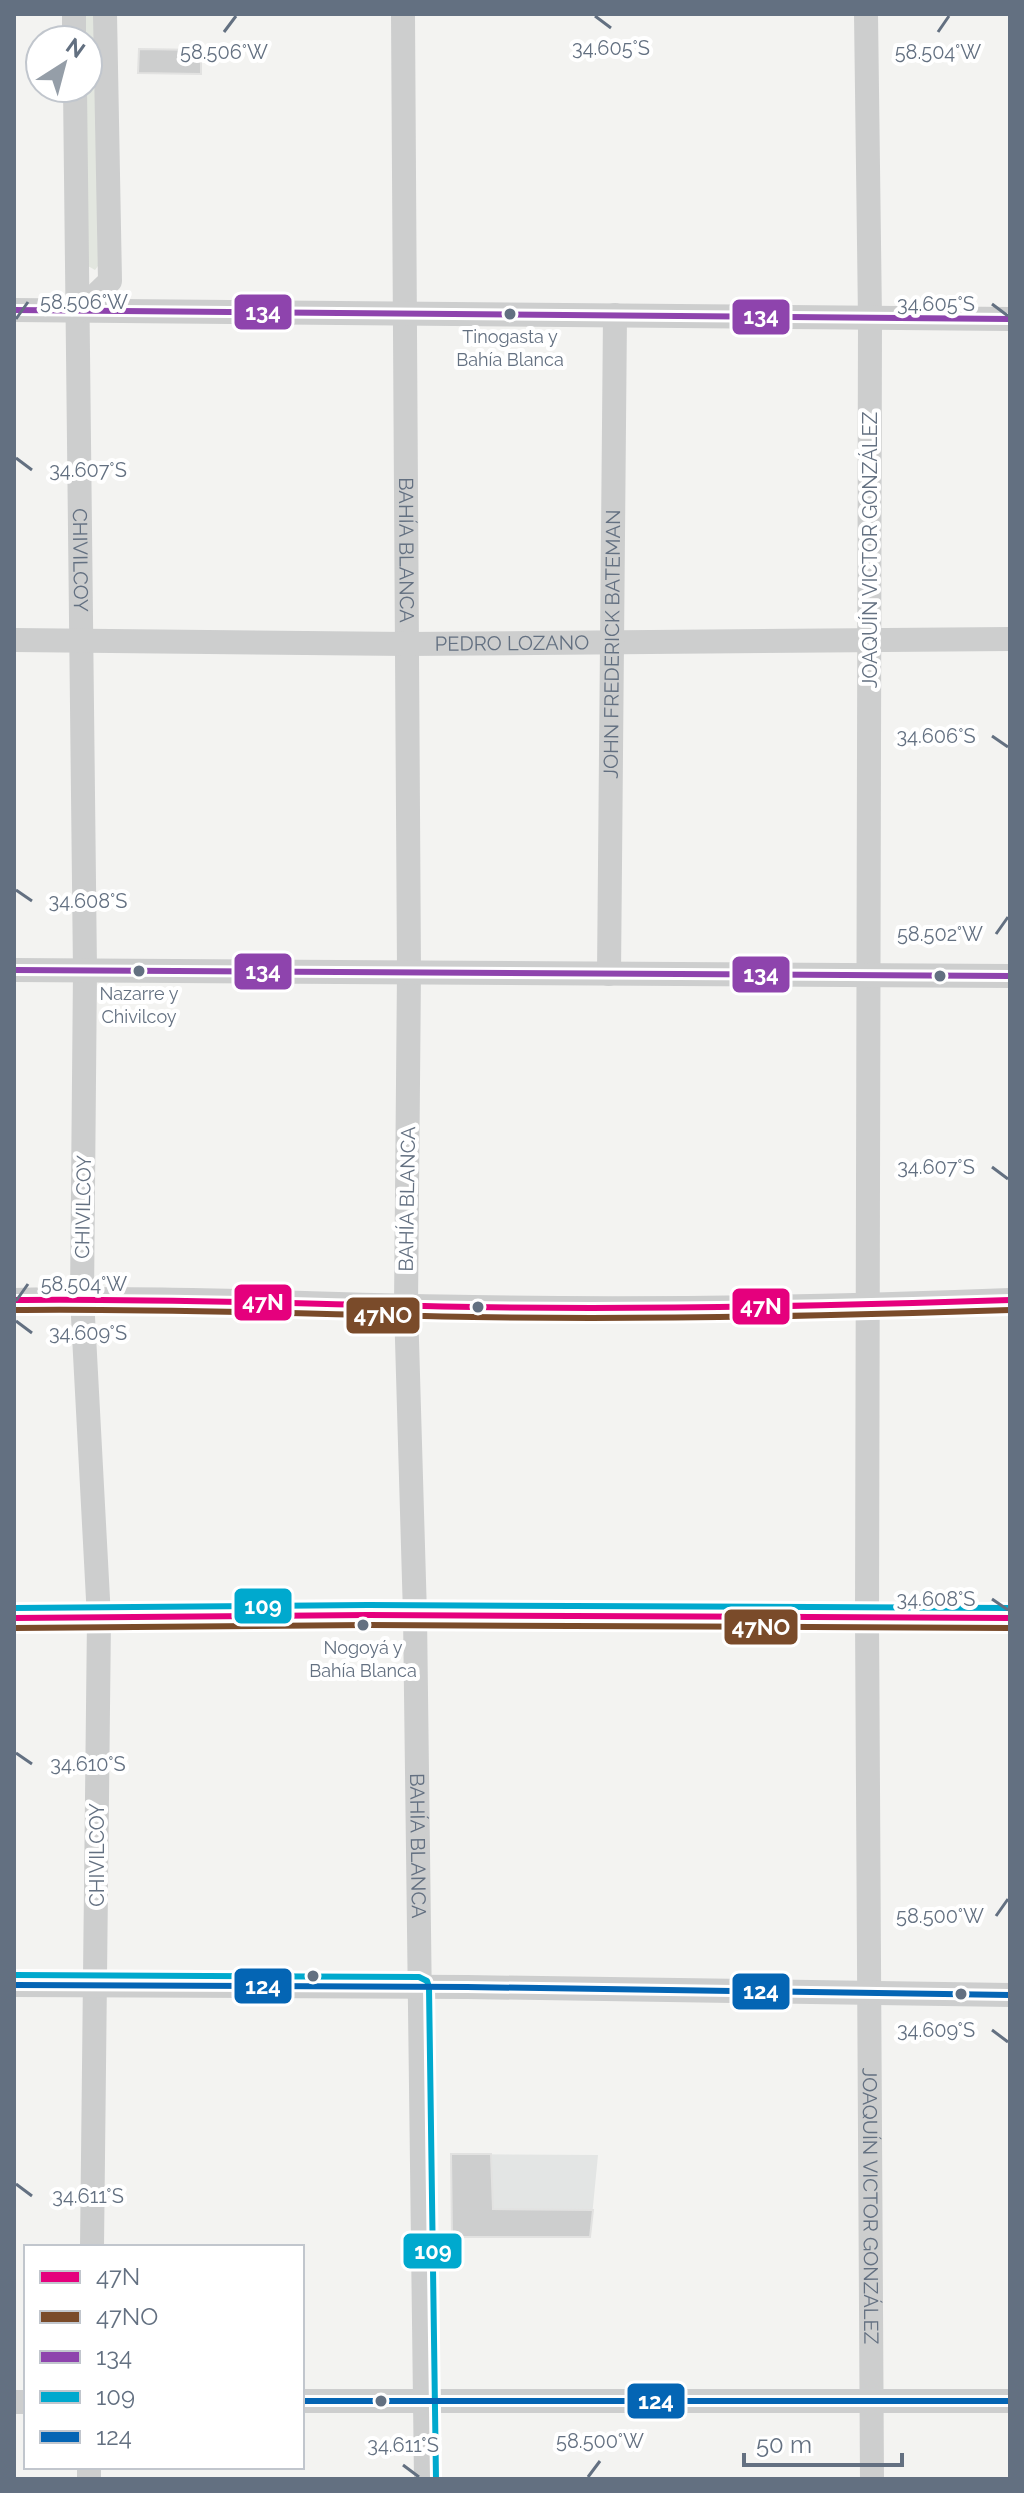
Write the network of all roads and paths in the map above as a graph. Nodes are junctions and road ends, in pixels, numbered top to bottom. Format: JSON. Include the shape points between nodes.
{"nodes":[{"id":1,"x":105,"y":14,"type":"edge"},
{"id":2,"x":403,"y":14,"type":"edge"},
{"id":3,"x":866,"y":14,"type":"edge"},
{"id":4,"x":75,"y":104,"type":"edge"},
{"id":5,"x":14,"y":310,"type":"edge"},
{"id":6,"x":79,"y":311,"type":"junction"},
{"id":7,"x":406,"y":315,"type":"junction"},
{"id":8,"x":615,"y":315,"type":"junction"},
{"id":9,"x":870,"y":319,"type":"junction"},
{"id":10,"x":1010,"y":319,"type":"edge"},
{"id":11,"x":1010,"y":639,"type":"edge"},
{"id":12,"x":14,"y":640,"type":"edge"},
{"id":13,"x":870,"y":640,"type":"junction"},
{"id":14,"x":80,"y":641,"type":"junction"},
{"id":15,"x":407,"y":644,"type":"junction"},
{"id":16,"x":612,"y":644,"type":"junction"},
{"id":17,"x":14,"y":970,"type":"edge"},
{"id":18,"x":85,"y":971,"type":"junction"},
{"id":19,"x":409,"y":971,"type":"junction"},
{"id":20,"x":609,"y":974,"type":"junction"},
{"id":21,"x":870,"y":975,"type":"junction"},
{"id":22,"x":1010,"y":976,"type":"edge"},
{"id":23,"x":82,"y":1298,"type":"junction"},
{"id":24,"x":14,"y":1300,"type":"edge"},
{"id":25,"x":1010,"y":1300,"type":"edge"},
{"id":26,"x":868,"y":1305,"type":"junction"},
{"id":27,"x":406,"y":1306,"type":"junction"},
{"id":28,"x":415,"y":1615,"type":"junction"},
{"id":29,"x":867,"y":1617,"type":"junction"},
{"id":30,"x":14,"y":1618,"type":"edge"},
{"id":31,"x":99,"y":1618,"type":"junction"},
{"id":32,"x":1010,"y":1618,"type":"edge"},
{"id":33,"x":14,"y":1985,"type":"edge"},
{"id":34,"x":97,"y":1985,"type":"junction"},
{"id":35,"x":419,"y":1987,"type":"junction"},
{"id":36,"x":870,"y":1991,"type":"junction"},
{"id":37,"x":1010,"y":1995,"type":"edge"},
{"id":38,"x":92,"y":2245,"type":"edge"},
{"id":39,"x":304,"y":2401,"type":"edge"},
{"id":40,"x":426,"y":2401,"type":"junction"},
{"id":41,"x":1010,"y":2401,"type":"edge"},
{"id":42,"x":873,"y":2403,"type":"junction"},
{"id":43,"x":426,"y":2479,"type":"edge"},
{"id":44,"x":872,"y":2479,"type":"edge"}],
"edges":[{"from":1,"to":6,"type":"street","via":[[110,281]]},
{"from":2,"to":7,"type":"street","name":"BAHÍA BLANCA"},
{"from":3,"to":9,"type":"street","name":"JOAQUÍN VICTOR GONZÁLEZ"},
{"from":4,"to":6,"type":"street","name":"CHIVILCOY"},
{"from":5,"to":6,"type":"street"},
{"from":6,"to":7,"type":"street"},
{"from":6,"to":14,"type":"street","name":"CHIVILCOY"},
{"from":7,"to":8,"type":"street"},
{"from":7,"to":15,"type":"street","name":"BAHÍA BLANCA"},
{"from":8,"to":9,"type":"street"},
{"from":8,"to":16,"type":"street","name":"JOHN FREDERICK BATEMAN"},
{"from":9,"to":10,"type":"street"},
{"from":9,"to":13,"type":"street","name":"JOAQUÍN VICTOR GONZÁLEZ"},
{"from":11,"to":13,"type":"street","name":"PEDRO LOZANO"},
{"from":12,"to":14,"type":"street","name":"PEDRO LOZANO"},
{"from":13,"to":16,"type":"street","name":"PEDRO LOZANO"},
{"from":13,"to":21,"type":"street","name":"JOAQUÍN VICTOR GONZÁLEZ"},
{"from":14,"to":15,"type":"street","name":"PEDRO LOZANO"},
{"from":14,"to":18,"type":"street","name":"CHIVILCOY"},
{"from":15,"to":16,"type":"street","name":"PEDRO LOZANO"},
{"from":15,"to":19,"type":"street","name":"BAHÍA BLANCA"},
{"from":16,"to":20,"type":"street","name":"JOHN FREDERICK BATEMAN"},
{"from":17,"to":18,"type":"street"},
{"from":18,"to":19,"type":"street"},
{"from":18,"to":23,"type":"street","name":"CHIVILCOY"},
{"from":19,"to":20,"type":"street"},
{"from":19,"to":27,"type":"street","name":"BAHÍA BLANCA"},
{"from":20,"to":21,"type":"street"},
{"from":21,"to":22,"type":"street"},
{"from":21,"to":26,"type":"street","name":"JOAQUÍN VICTOR GONZÁLEZ"},
{"from":23,"to":24,"type":"street"},
{"from":23,"to":27,"type":"street"},
{"from":23,"to":31,"type":"street","name":"CHIVILCOY"},
{"from":25,"to":26,"type":"street"},
{"from":26,"to":27,"type":"street"},
{"from":26,"to":29,"type":"street","name":"JOAQUÍN VICTOR GONZÁLEZ"},
{"from":27,"to":28,"type":"street","name":"BAHÍA BLANCA"},
{"from":28,"to":29,"type":"street"},
{"from":28,"to":31,"type":"street"},
{"from":28,"to":35,"type":"street","name":"BAHÍA BLANCA"},
{"from":29,"to":32,"type":"street"},
{"from":29,"to":36,"type":"street","name":"JOAQUÍN VICTOR GONZÁLEZ"},
{"from":30,"to":31,"type":"street"},
{"from":31,"to":34,"type":"street","name":"CHIVILCOY"},
{"from":33,"to":34,"type":"street"},
{"from":34,"to":35,"type":"street"},
{"from":34,"to":38,"type":"street","name":"CHIVILCOY"},
{"from":35,"to":36,"type":"street"},
{"from":35,"to":40,"type":"street","name":"BAHÍA BLANCA"},
{"from":36,"to":37,"type":"street"},
{"from":36,"to":42,"type":"street","name":"JOAQUÍN VICTOR GONZÁLEZ"},
{"from":39,"to":40,"type":"street"},
{"from":40,"to":42,"type":"street"},
{"from":40,"to":43,"type":"street","name":"BAHÍA BLANCA"},
{"from":41,"to":42,"type":"street"},
{"from":42,"to":44,"type":"street","name":"JOAQUÍN VICTOR GONZÁLEZ"}]}
